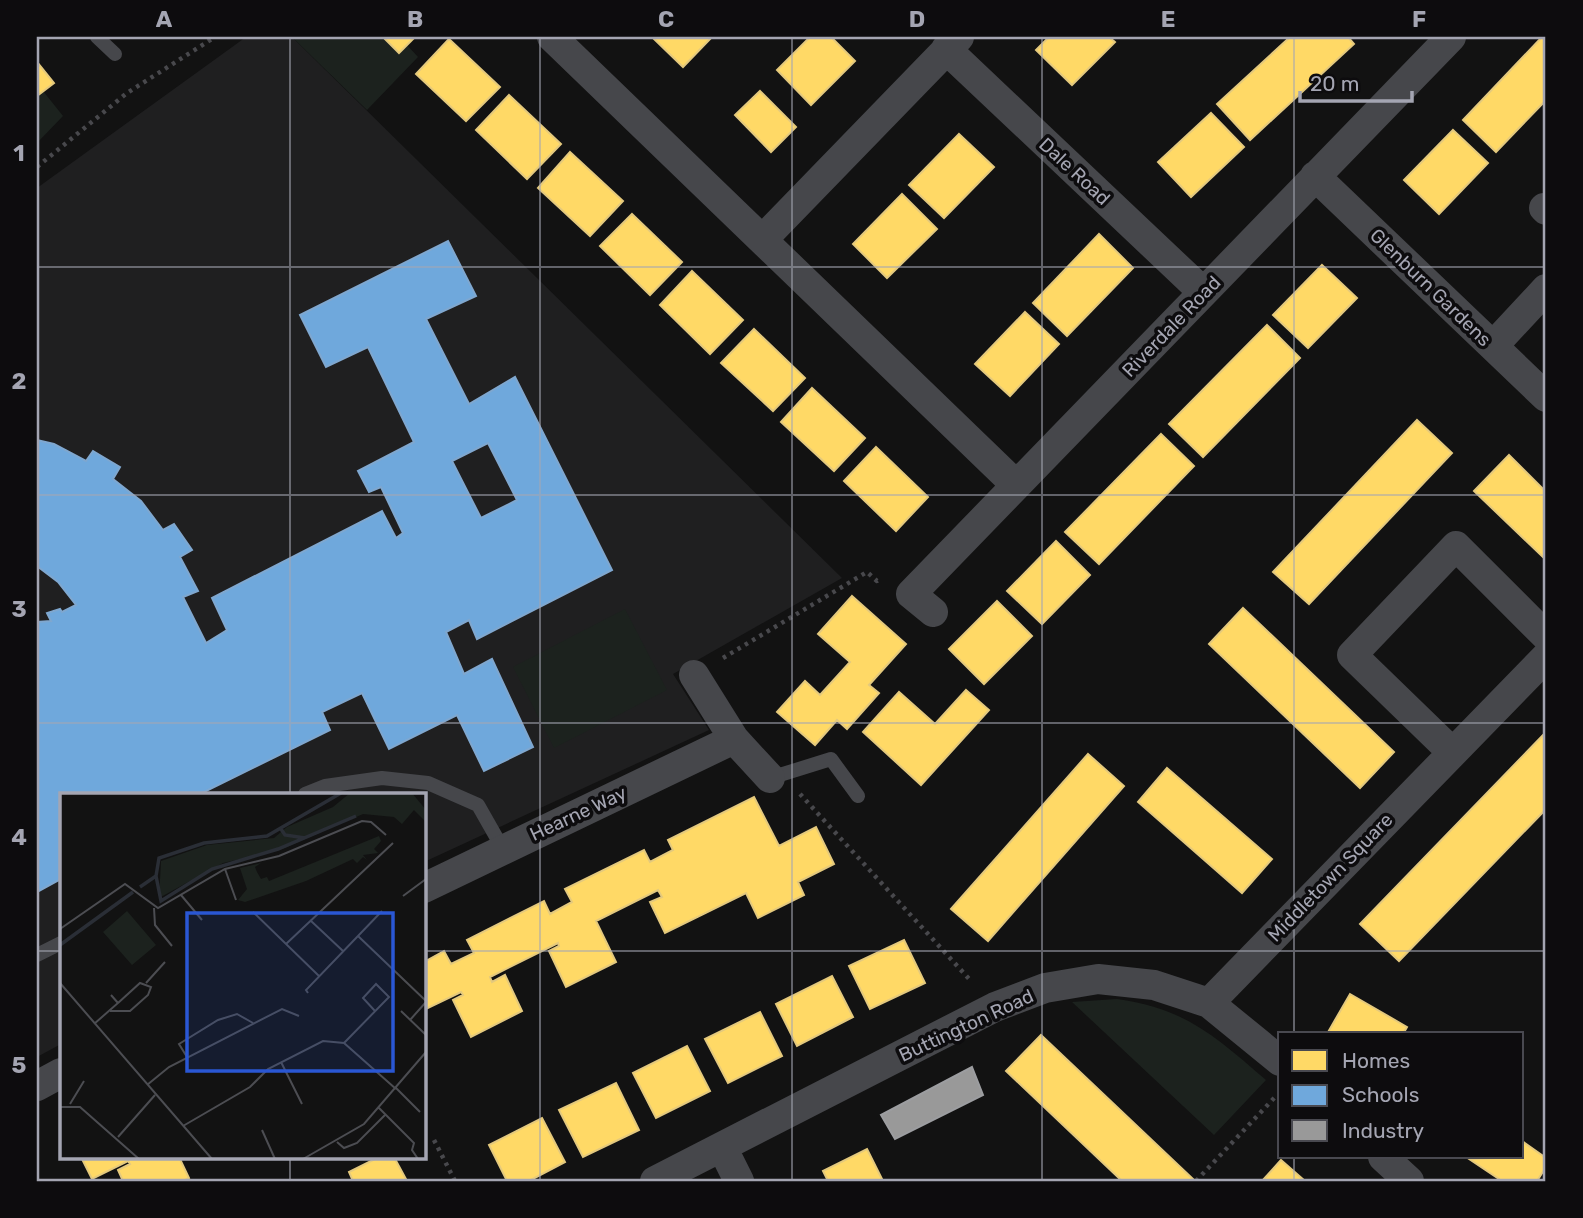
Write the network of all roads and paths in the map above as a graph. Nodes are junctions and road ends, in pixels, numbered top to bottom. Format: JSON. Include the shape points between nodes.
{"nodes":[{"id":1,"x":97,"y":37,"type":"edge"},
{"id":2,"x":215,"y":37,"type":"edge"},
{"id":3,"x":552,"y":37,"type":"edge"},
{"id":4,"x":1451,"y":37,"type":"edge"},
{"id":5,"x":953,"y":43,"type":"edge"},
{"id":6,"x":114,"y":54,"type":"dead end"},
{"id":7,"x":37,"y":167,"type":"edge"},
{"id":8,"x":1315,"y":176,"type":"junction"},
{"id":9,"x":763,"y":239,"type":"junction"},
{"id":10,"x":1546,"y":289,"type":"edge"},
{"id":11,"x":1203,"y":292,"type":"junction"},
{"id":12,"x":1493,"y":346,"type":"junction"},
{"id":13,"x":1546,"y":397,"type":"edge"},
{"id":14,"x":1016,"y":485,"type":"junction"},
{"id":15,"x":922,"y":603,"type":"joint"},
{"id":16,"x":1546,"y":636,"type":"edge"},
{"id":17,"x":1546,"y":657,"type":"edge"},
{"id":18,"x":694,"y":675,"type":"joint"},
{"id":19,"x":734,"y":739,"type":"junction"},
{"id":20,"x":1451,"y":751,"type":"junction"},
{"id":21,"x":776,"y":777,"type":"junction"},
{"id":22,"x":308,"y":793,"type":"edge"},
{"id":23,"x":858,"y":796,"type":"dead end"},
{"id":24,"x":503,"y":849,"type":"junction"},
{"id":25,"x":425,"y":888,"type":"edge"},
{"id":26,"x":60,"y":944,"type":"edge"},
{"id":27,"x":37,"y":955,"type":"edge"},
{"id":28,"x":1209,"y":1003,"type":"junction"},
{"id":29,"x":995,"y":1007,"type":"junction"},
{"id":30,"x":1278,"y":1059,"type":"edge"},
{"id":31,"x":60,"y":1074,"type":"edge"},
{"id":32,"x":37,"y":1086,"type":"edge"},
{"id":33,"x":1278,"y":1094,"type":"edge"},
{"id":34,"x":434,"y":1140,"type":"dead end"},
{"id":35,"x":722,"y":1147,"type":"junction"},
{"id":36,"x":1384,"y":1158,"type":"edge"},
{"id":37,"x":454,"y":1181,"type":"edge"},
{"id":38,"x":655,"y":1181,"type":"edge"},
{"id":39,"x":739,"y":1181,"type":"edge"},
{"id":40,"x":1196,"y":1181,"type":"edge"},
{"id":41,"x":1409,"y":1181,"type":"edge"}],
"edges":[{"from":1,"to":6,"type":"lane"},
{"from":2,"to":7,"type":"path","via":[[127,93]]},
{"from":3,"to":9,"type":"street"},
{"from":4,"to":8,"type":"street","name":"Riverdale Road"},
{"from":5,"to":9,"type":"street","name":"Dale Road"},
{"from":5,"to":11,"type":"street","name":"Dale Road"},
{"from":8,"to":11,"type":"street","name":"Riverdale Road"},
{"from":8,"to":12,"type":"street","name":"Glenburn Gardens"},
{"from":9,"to":14,"type":"street"},
{"from":10,"to":12,"type":"street"},
{"from":11,"to":14,"type":"street","name":"Riverdale Road"},
{"from":12,"to":13,"type":"street","name":"Glenburn Gardens"},
{"from":14,"to":15,"type":"street","name":"Riverdale Road"},
{"from":15,"to":18,"type":"path","via":[[887,572],[877,581],[867,572]]},
{"from":16,"to":20,"type":"street","via":[[1457,547],[1352,655]]},
{"from":17,"to":20,"type":"street","name":"Middletown Square"},
{"from":18,"to":19,"type":"street"},
{"from":19,"to":21,"type":"street"},
{"from":19,"to":24,"type":"street","name":"Hearne Way"},
{"from":20,"to":28,"type":"street","name":"Middletown Square"},
{"from":21,"to":23,"type":"lane","via":[[831,759]]},
{"from":21,"to":29,"type":"path"},
{"from":22,"to":24,"type":"lane","via":[[382,778],[428,783],[478,805]]},
{"from":24,"to":25,"type":"street","name":"Hearne Way"},
{"from":26,"to":27,"type":"lane"},
{"from":28,"to":29,"type":"street","name":"Buttington Road","via":[[1154,985],[1098,979],[1045,988]]},
{"from":28,"to":30,"type":"street","name":"Buttington Road"},
{"from":29,"to":35,"type":"street","name":"Buttington Road"},
{"from":31,"to":32,"type":"street"},
{"from":33,"to":40,"type":"path"},
{"from":34,"to":37,"type":"path"},
{"from":35,"to":38,"type":"street","name":"Buttington Road"},
{"from":35,"to":39,"type":"street"},
{"from":36,"to":41,"type":"street"}]}
